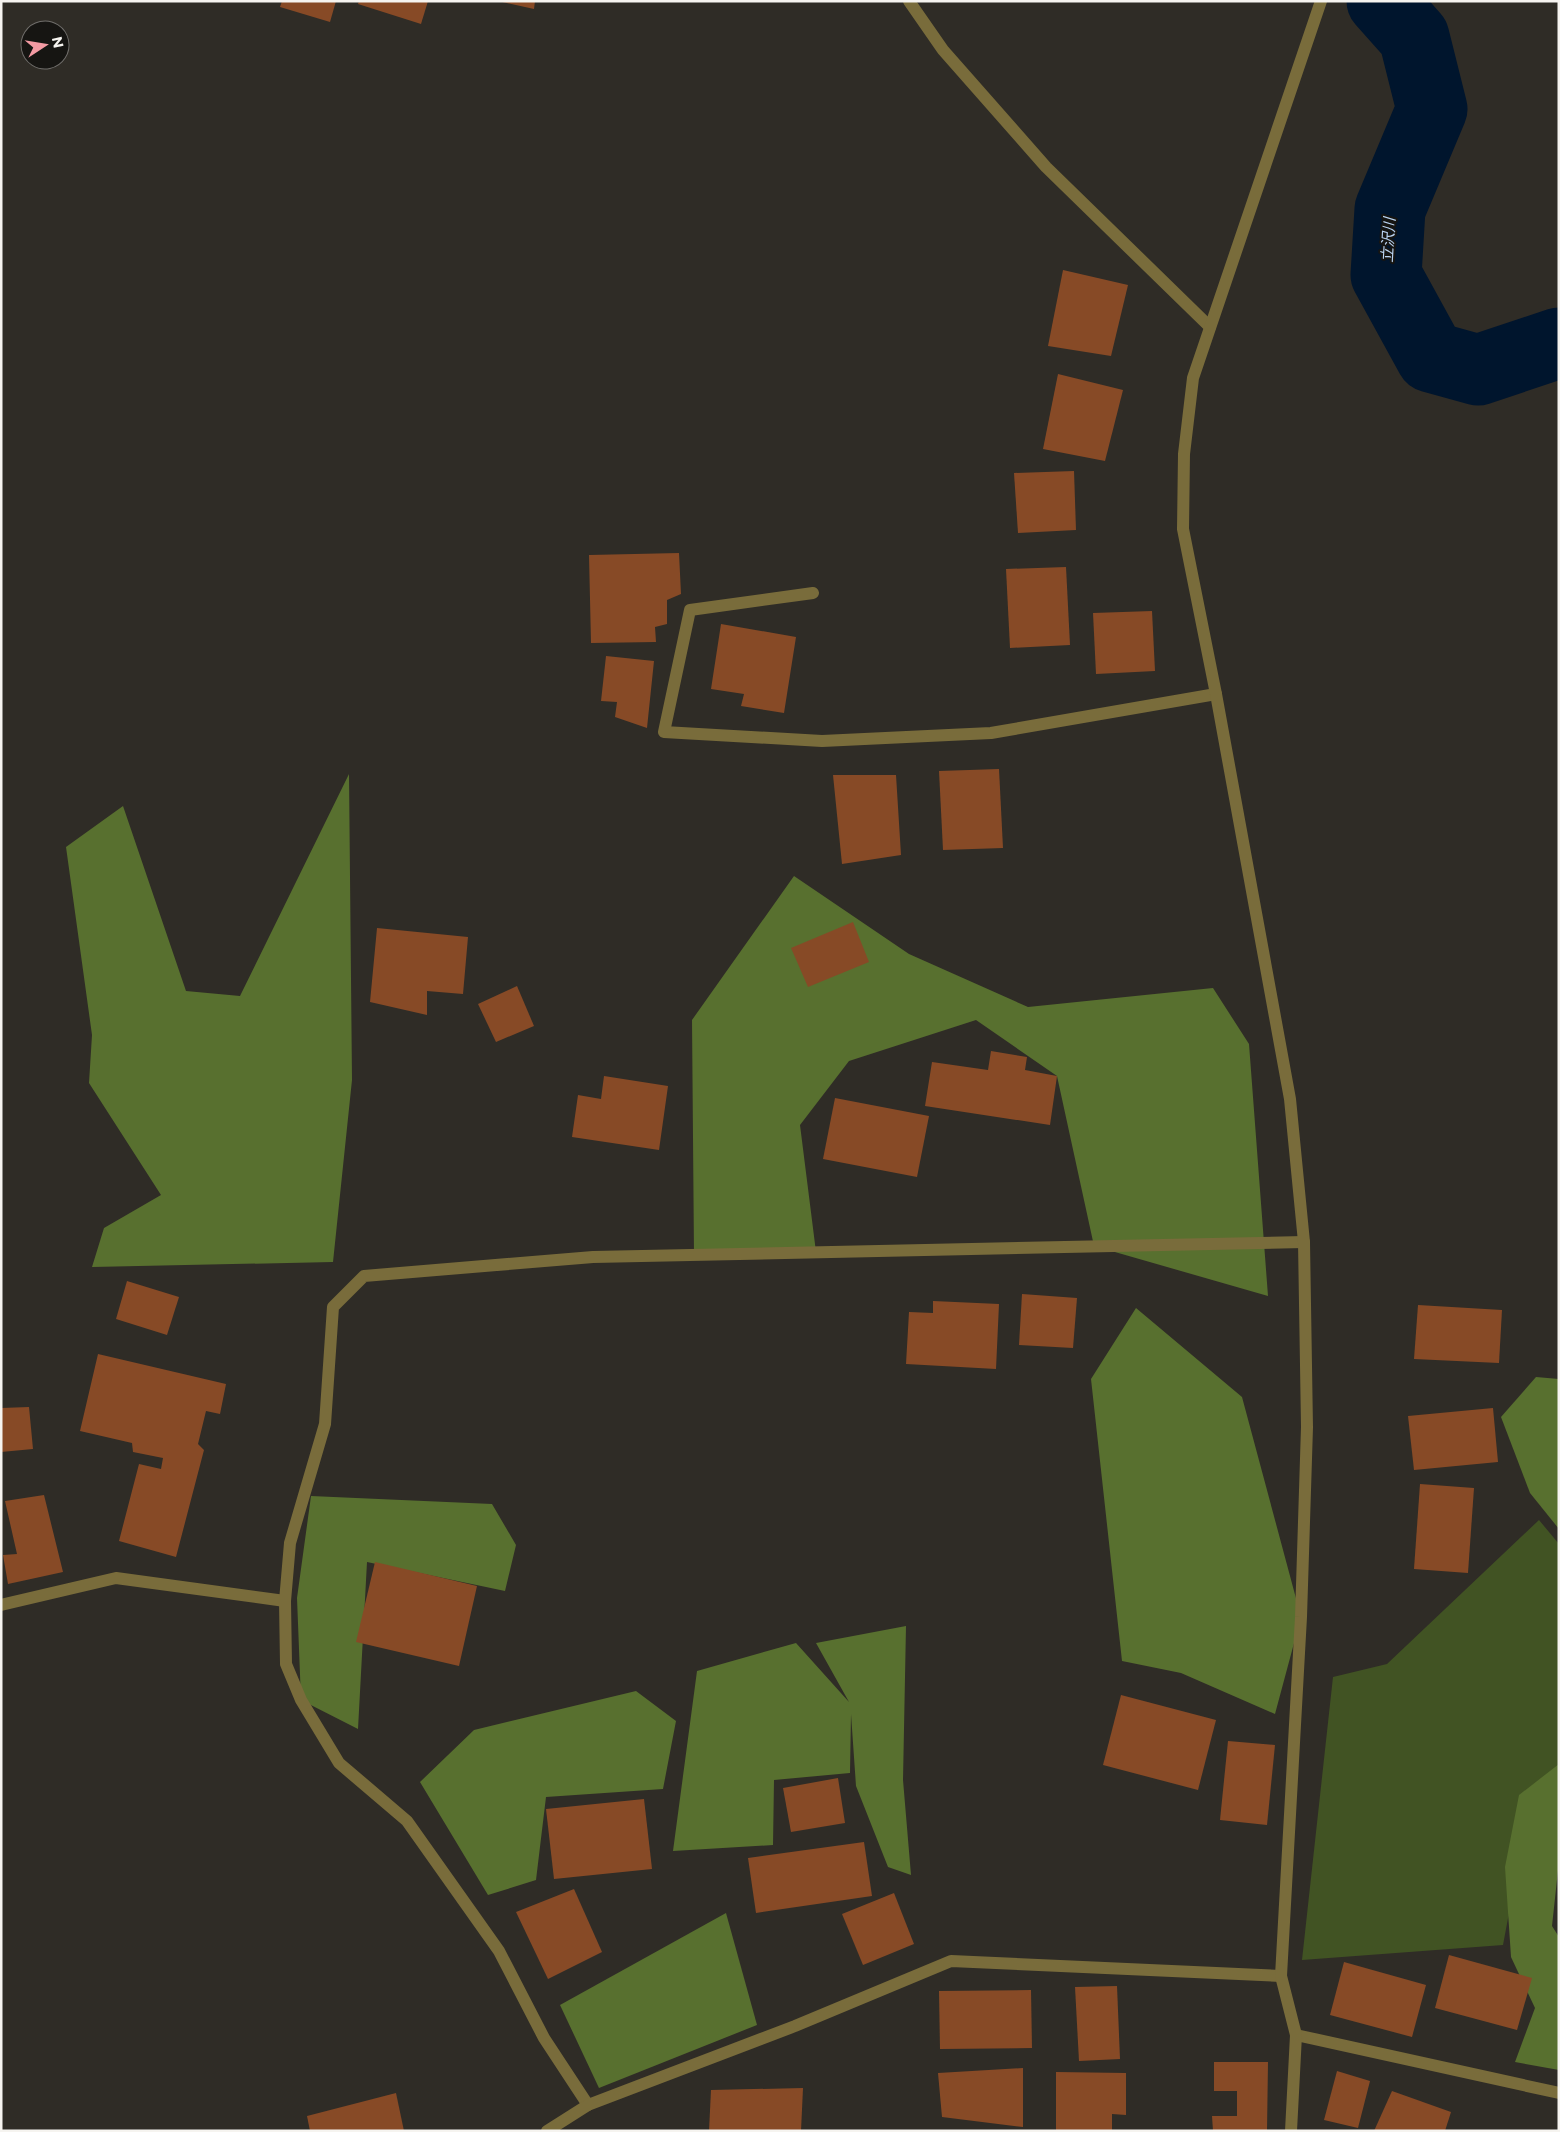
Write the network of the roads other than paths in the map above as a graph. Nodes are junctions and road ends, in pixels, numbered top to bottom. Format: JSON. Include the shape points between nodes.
{"nodes":[{"id":1,"x":909,"y":1,"type":"edge"},
{"id":2,"x":1321,"y":1,"type":"edge"},
{"id":3,"x":1210,"y":327,"type":"junction"},
{"id":4,"x":813,"y":593,"type":"dead end"},
{"id":5,"x":1216,"y":694,"type":"junction"},
{"id":6,"x":1304,"y":1242,"type":"junction"},
{"id":7,"x":285,"y":1601,"type":"junction"},
{"id":8,"x":1,"y":1605,"type":"edge"},
{"id":9,"x":1281,"y":1976,"type":"junction"},
{"id":10,"x":1296,"y":2035,"type":"junction"},
{"id":11,"x":1559,"y":2093,"type":"edge"},
{"id":12,"x":588,"y":2105,"type":"junction"},
{"id":13,"x":546,"y":2131,"type":"edge"},
{"id":14,"x":1291,"y":2131,"type":"edge"}],
"edges":[{"from":1,"to":3,"type":"street","via":[[942,50],[1046,168]]},
{"from":2,"to":3,"type":"street"},
{"from":3,"to":5,"type":"street","via":[[1193,378],[1184,454],[1183,529]]},
{"from":4,"to":5,"type":"street","via":[[690,610],[664,732],[822,741],[991,733]]},
{"from":5,"to":6,"type":"street","via":[[1290,1099]]},
{"from":6,"to":7,"type":"street","via":[[593,1257],[364,1276],[333,1307],[325,1424],[290,1543]]},
{"from":6,"to":9,"type":"street","via":[[1307,1427],[1301,1617]]},
{"from":7,"to":8,"type":"street","via":[[116,1578]]},
{"from":7,"to":12,"type":"street","via":[[286,1664],[301,1700],[325,1740],[339,1763],[407,1820],[499,1951],[544,2038]]},
{"from":9,"to":10,"type":"street"},
{"from":9,"to":12,"type":"street","via":[[952,1961],[795,2026]]},
{"from":10,"to":11,"type":"street"},
{"from":10,"to":14,"type":"street"},
{"from":12,"to":13,"type":"street"}]}
